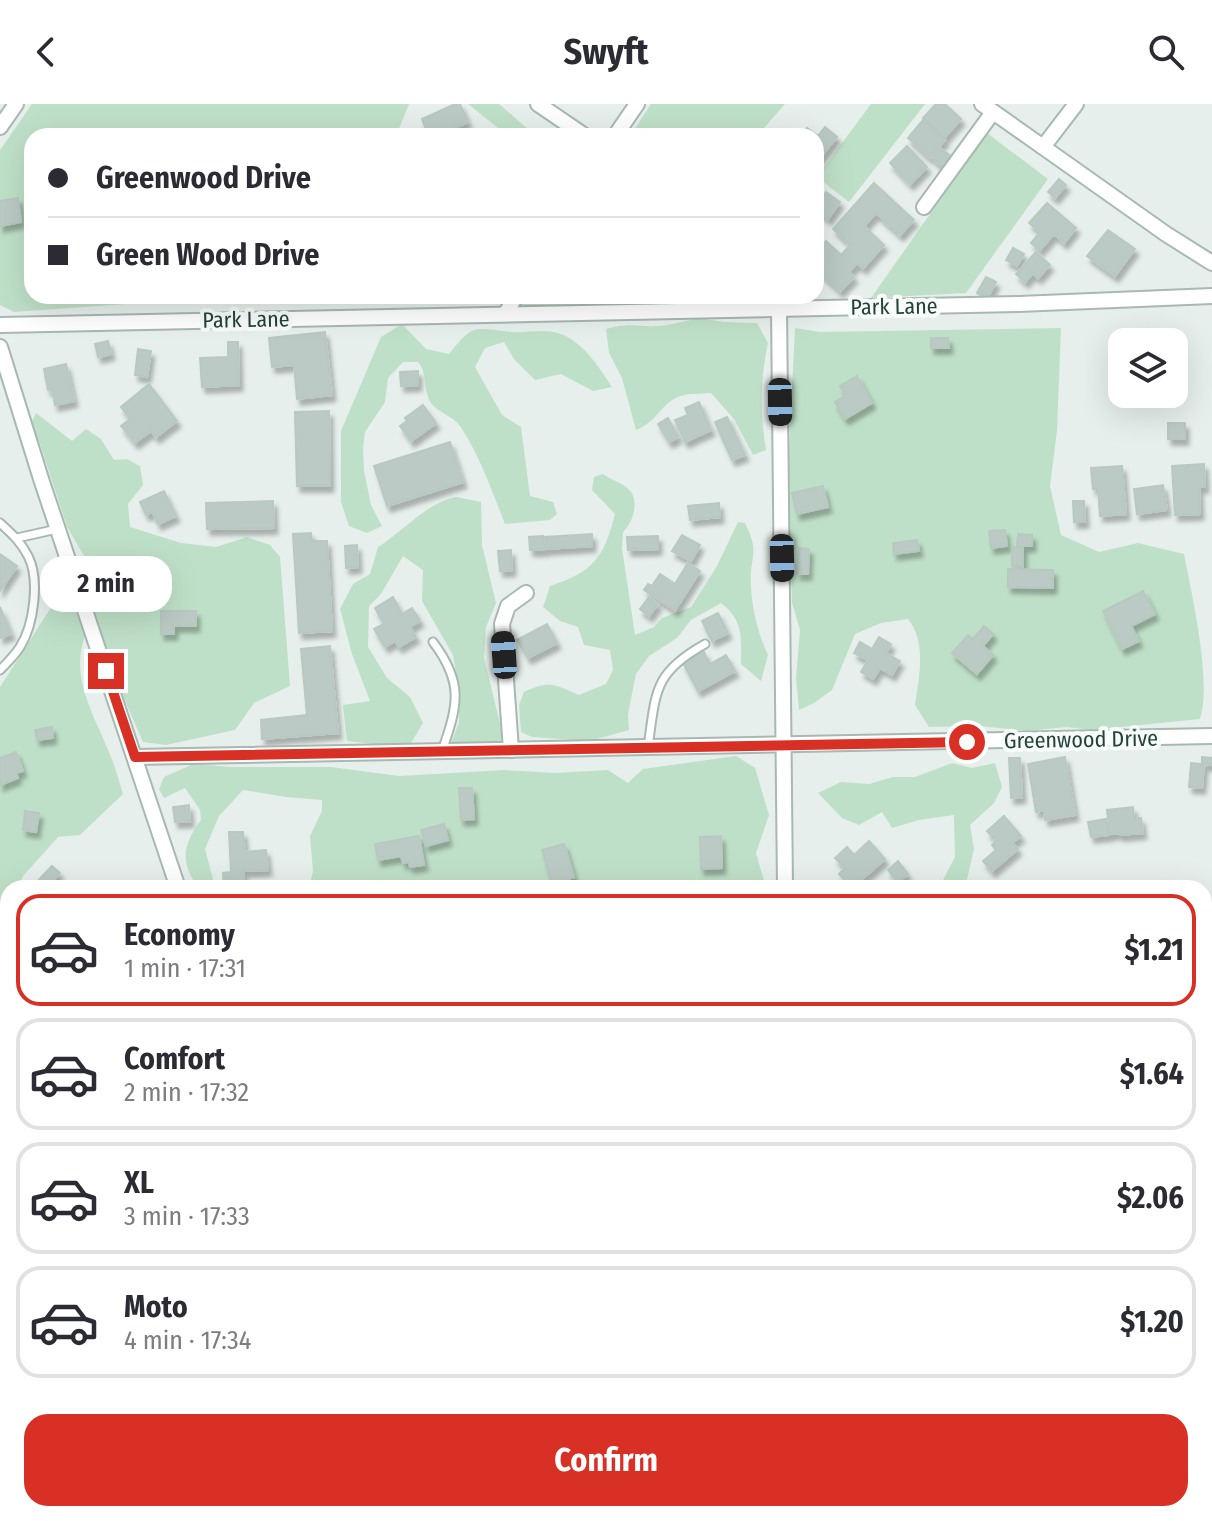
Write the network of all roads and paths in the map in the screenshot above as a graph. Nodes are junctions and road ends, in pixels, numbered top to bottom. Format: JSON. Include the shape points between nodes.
{"nodes":[{"id":1,"x":16,"y":104,"type":"edge"},
{"id":2,"x":538,"y":104,"type":"edge"},
{"id":3,"x":637,"y":104,"type":"edge"},
{"id":4,"x":1076,"y":104,"type":"edge"},
{"id":5,"x":987,"y":108,"type":"edge"},
{"id":6,"x":0,"y":127,"type":"edge"},
{"id":7,"x":573,"y":128,"type":"edge"},
{"id":8,"x":620,"y":128,"type":"edge"},
{"id":9,"x":1043,"y":147,"type":"junction"},
{"id":10,"x":924,"y":207,"type":"dead end"},
{"id":11,"x":1212,"y":263,"type":"edge"},
{"id":12,"x":1212,"y":296,"type":"edge"},
{"id":13,"x":511,"y":304,"type":"edge"},
{"id":14,"x":779,"y":308,"type":"junction"},
{"id":15,"x":506,"y":313,"type":"junction"},
{"id":16,"x":0,"y":325,"type":"edge"},
{"id":17,"x":0,"y":347,"type":"edge"},
{"id":18,"x":0,"y":523,"type":"edge"},
{"id":19,"x":57,"y":529,"type":"junction"},
{"id":20,"x":17,"y":538,"type":"junction"},
{"id":21,"x":526,"y":593,"type":"dead end"},
{"id":22,"x":433,"y":642,"type":"dead end"},
{"id":23,"x":705,"y":644,"type":"dead end"},
{"id":24,"x":0,"y":670,"type":"edge"},
{"id":25,"x":1212,"y":736,"type":"edge"},
{"id":26,"x":784,"y":746,"type":"junction"},
{"id":27,"x":648,"y":748,"type":"junction"},
{"id":28,"x":511,"y":750,"type":"junction"},
{"id":29,"x":442,"y":751,"type":"junction"},
{"id":30,"x":135,"y":757,"type":"junction"},
{"id":31,"x":175,"y":880,"type":"edge"},
{"id":32,"x":785,"y":880,"type":"edge"}],
"edges":[{"from":1,"to":6,"type":"street"},
{"from":2,"to":7,"type":"street"},
{"from":3,"to":8,"type":"street"},
{"from":4,"to":9,"type":"street"},
{"from":5,"to":9,"type":"street"},
{"from":5,"to":10,"type":"street"},
{"from":9,"to":11,"type":"street"},
{"from":12,"to":14,"type":"street","name":"Park Lane"},
{"from":13,"to":15,"type":"street"},
{"from":14,"to":15,"type":"street","name":"Park Lane"},
{"from":14,"to":26,"type":"street"},
{"from":15,"to":16,"type":"street","name":"Park Lane"},
{"from":17,"to":19,"type":"street"},
{"from":18,"to":20,"type":"lane"},
{"from":19,"to":20,"type":"lane"},
{"from":19,"to":30,"type":"street"},
{"from":20,"to":24,"type":"lane","via":[[30,559],[33,618],[20,647]]},
{"from":21,"to":28,"type":"street","via":[[508,606],[502,624]]},
{"from":22,"to":29,"type":"lane","via":[[451,668],[457,693]]},
{"from":23,"to":27,"type":"lane","via":[[663,676]]},
{"from":25,"to":26,"type":"street","name":"Greenwood Drive"},
{"from":26,"to":27,"type":"street","name":"Greenwood Drive"},
{"from":26,"to":32,"type":"street"},
{"from":27,"to":28,"type":"street","name":"Greenwood Drive"},
{"from":28,"to":29,"type":"street","name":"Greenwood Drive"},
{"from":29,"to":30,"type":"street","name":"Greenwood Drive"},
{"from":30,"to":31,"type":"street"}]}
